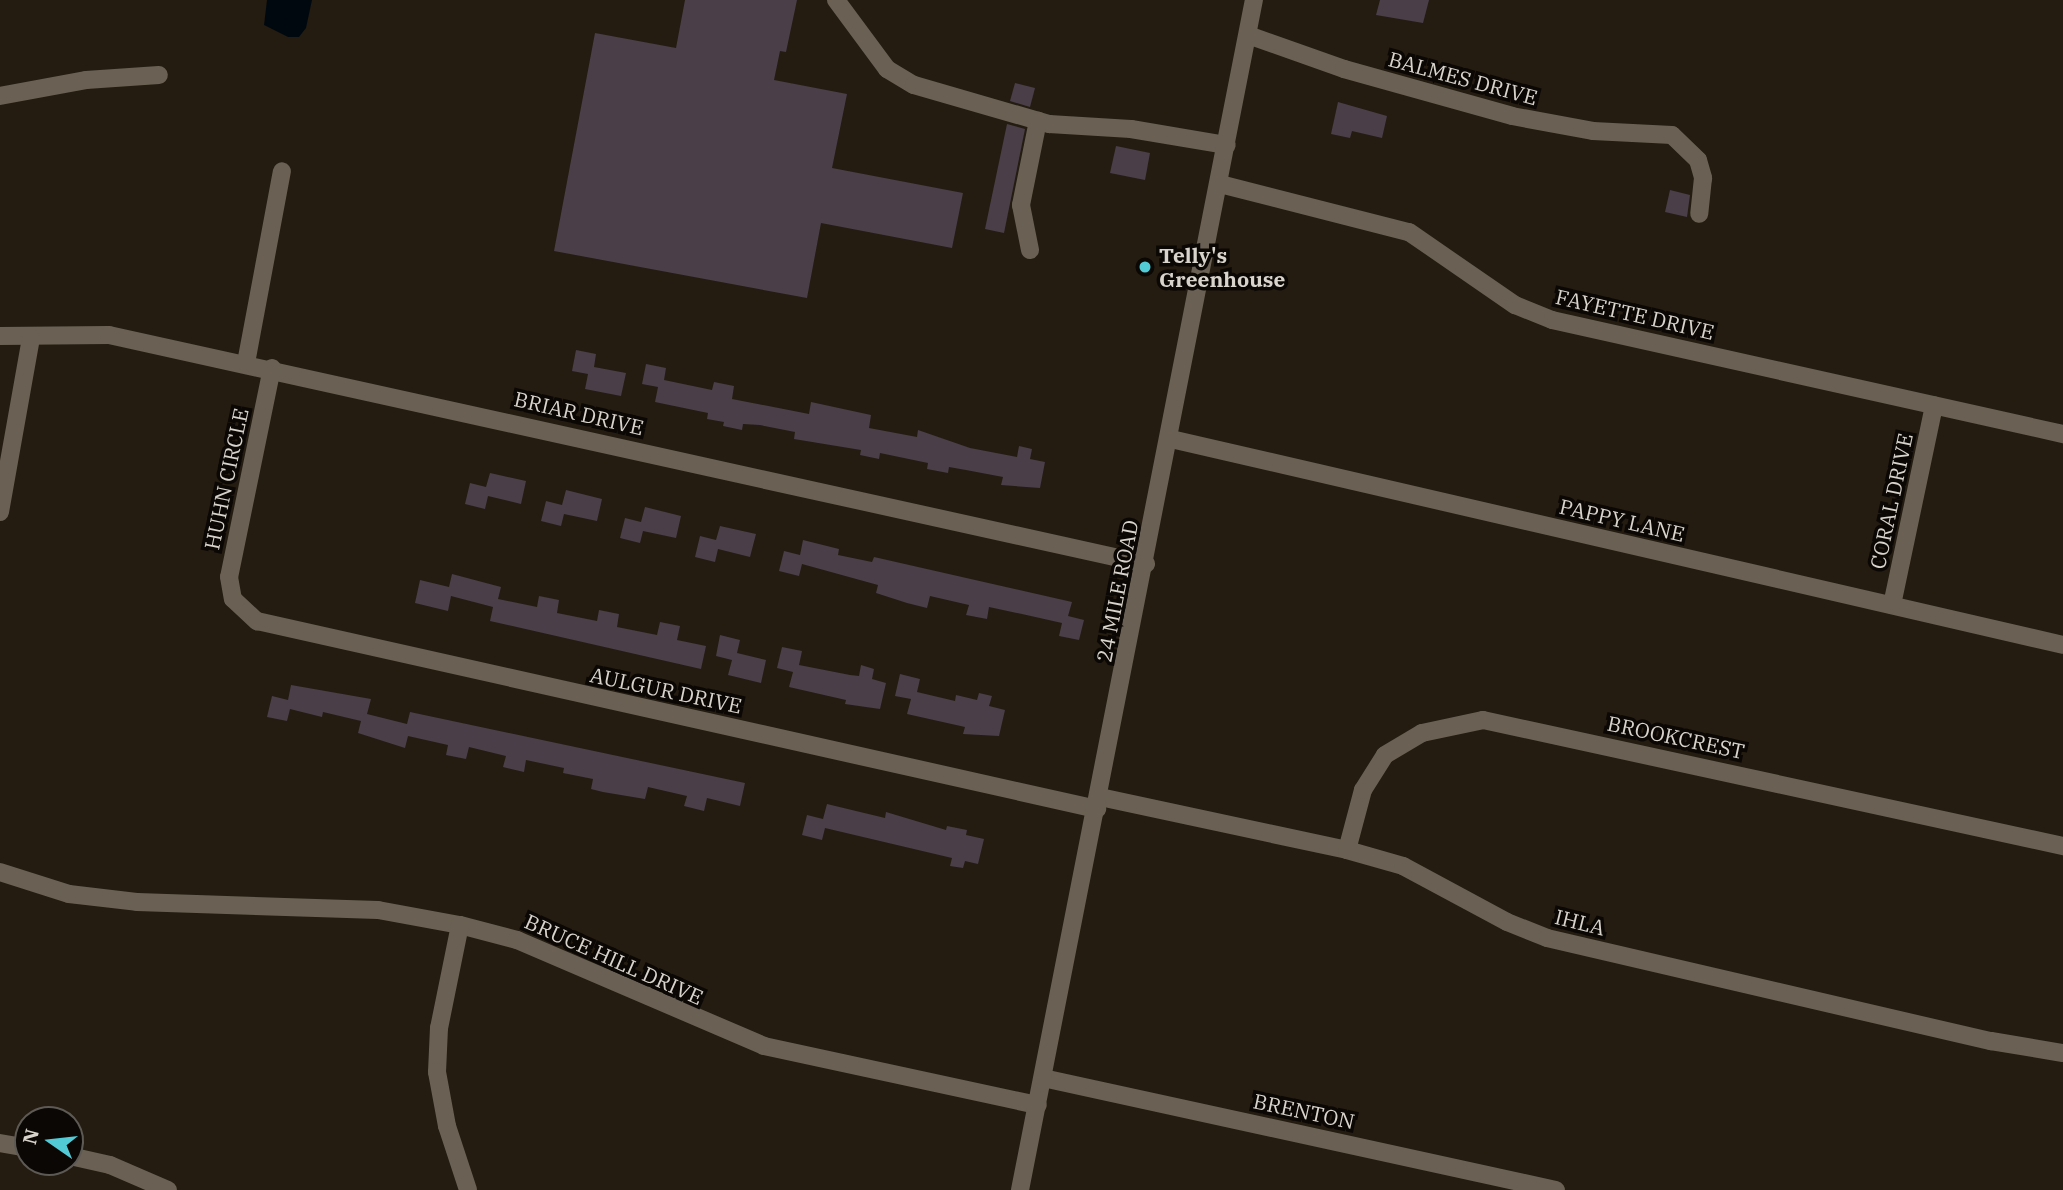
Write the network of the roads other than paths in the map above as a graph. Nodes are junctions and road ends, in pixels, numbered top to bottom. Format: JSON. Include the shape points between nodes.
{"nodes":[{"id":1,"x":836,"y":0,"type":"edge"},
{"id":2,"x":1254,"y":0,"type":"edge"},
{"id":3,"x":1248,"y":34,"type":"junction"},
{"id":4,"x":159,"y":75,"type":"dead end"},
{"id":5,"x":0,"y":96,"type":"edge"},
{"id":6,"x":1038,"y":121,"type":"junction"},
{"id":7,"x":1227,"y":145,"type":"junction"},
{"id":8,"x":282,"y":171,"type":"dead end"},
{"id":9,"x":1220,"y":184,"type":"junction"},
{"id":10,"x":1699,"y":214,"type":"dead end"},
{"id":11,"x":1030,"y":250,"type":"dead end"},
{"id":12,"x":0,"y":336,"type":"edge"},
{"id":13,"x":31,"y":338,"type":"junction"},
{"id":14,"x":246,"y":363,"type":"junction"},
{"id":15,"x":272,"y":368,"type":"junction"},
{"id":16,"x":1934,"y":405,"type":"junction"},
{"id":17,"x":2063,"y":434,"type":"edge"},
{"id":18,"x":1171,"y":439,"type":"junction"},
{"id":19,"x":0,"y":512,"type":"edge"},
{"id":20,"x":1146,"y":564,"type":"junction"},
{"id":21,"x":233,"y":599,"type":"joint"},
{"id":22,"x":1892,"y":606,"type":"junction"},
{"id":23,"x":2063,"y":645,"type":"edge"},
{"id":24,"x":1098,"y":803,"type":"junction"},
{"id":25,"x":2063,"y":846,"type":"edge"},
{"id":26,"x":1346,"y":850,"type":"junction"},
{"id":27,"x":0,"y":873,"type":"edge"},
{"id":28,"x":460,"y":925,"type":"junction"},
{"id":29,"x":2063,"y":1053,"type":"edge"},
{"id":30,"x":1043,"y":1078,"type":"junction"},
{"id":31,"x":1038,"y":1105,"type":"junction"},
{"id":32,"x":84,"y":1159,"type":"edge"},
{"id":33,"x":167,"y":1190,"type":"edge"},
{"id":34,"x":468,"y":1190,"type":"edge"},
{"id":35,"x":1020,"y":1190,"type":"edge"},
{"id":36,"x":1556,"y":1190,"type":"edge"}],
"edges":[{"from":1,"to":6,"type":"street","via":[[887,69],[914,85]]},
{"from":2,"to":3,"type":"street","name":"24 MILE ROAD"},
{"from":3,"to":7,"type":"street","name":"24 MILE ROAD"},
{"from":3,"to":10,"type":"street","name":"BALMES DRIVE","via":[[1343,69],[1512,116],[1593,131],[1672,135],[1698,160],[1703,193]]},
{"from":4,"to":5,"type":"street","via":[[86,80]]},
{"from":6,"to":7,"type":"street","via":[[1131,128]]},
{"from":6,"to":11,"type":"street","via":[[1021,205]]},
{"from":7,"to":9,"type":"street","name":"24 MILE ROAD"},
{"from":8,"to":14,"type":"street"},
{"from":9,"to":16,"type":"street","name":"FAYETTE DRIVE","via":[[1409,232],[1515,305],[1552,320]]},
{"from":9,"to":18,"type":"street","name":"24 MILE ROAD"},
{"from":12,"to":13,"type":"street","name":"BRIAR DRIVE"},
{"from":13,"to":14,"type":"street","name":"BRIAR DRIVE","via":[[83,332],[109,335]]},
{"from":13,"to":19,"type":"street"},
{"from":14,"to":15,"type":"street","name":"BRIAR DRIVE"},
{"from":15,"to":20,"type":"street","name":"BRIAR DRIVE"},
{"from":15,"to":21,"type":"street","name":"HUHN CIRCLE","via":[[232,560]]},
{"from":16,"to":17,"type":"street","name":"FAYETTE DRIVE"},
{"from":16,"to":22,"type":"street","name":"CORAL DRIVE"},
{"from":18,"to":20,"type":"street","name":"24 MILE ROAD"},
{"from":18,"to":22,"type":"street","name":"PAPPY LANE"},
{"from":20,"to":24,"type":"street","name":"24 MILE ROAD"},
{"from":21,"to":24,"type":"street","name":"AULGUR DRIVE","via":[[246,615],[270,626]]},
{"from":22,"to":23,"type":"street","name":"PAPPY LANE"},
{"from":24,"to":26,"type":"street","name":"IHLA"},
{"from":24,"to":30,"type":"street","name":"24 MILE ROAD"},
{"from":25,"to":26,"type":"street","name":"BROOKCREST","via":[[1483,720],[1422,733],[1385,755],[1363,790]]},
{"from":26,"to":29,"type":"street","name":"IHLA","via":[[1403,866],[1507,922],[1547,938],[1991,1041]]},
{"from":27,"to":28,"type":"street","name":"BRUCE HILL DRIVE","via":[[69,894],[110,899],[303,904],[379,910]]},
{"from":28,"to":31,"type":"street","name":"BRUCE HILL DRIVE","via":[[517,940],[764,1046]]},
{"from":28,"to":34,"type":"street","via":[[439,1028],[437,1073],[447,1126]]},
{"from":30,"to":31,"type":"street","name":"24 MILE ROAD"},
{"from":30,"to":36,"type":"street","name":"BRENTON"},
{"from":31,"to":35,"type":"street","name":"24 MILE ROAD"},
{"from":32,"to":33,"type":"street","via":[[110,1165]]}]}
